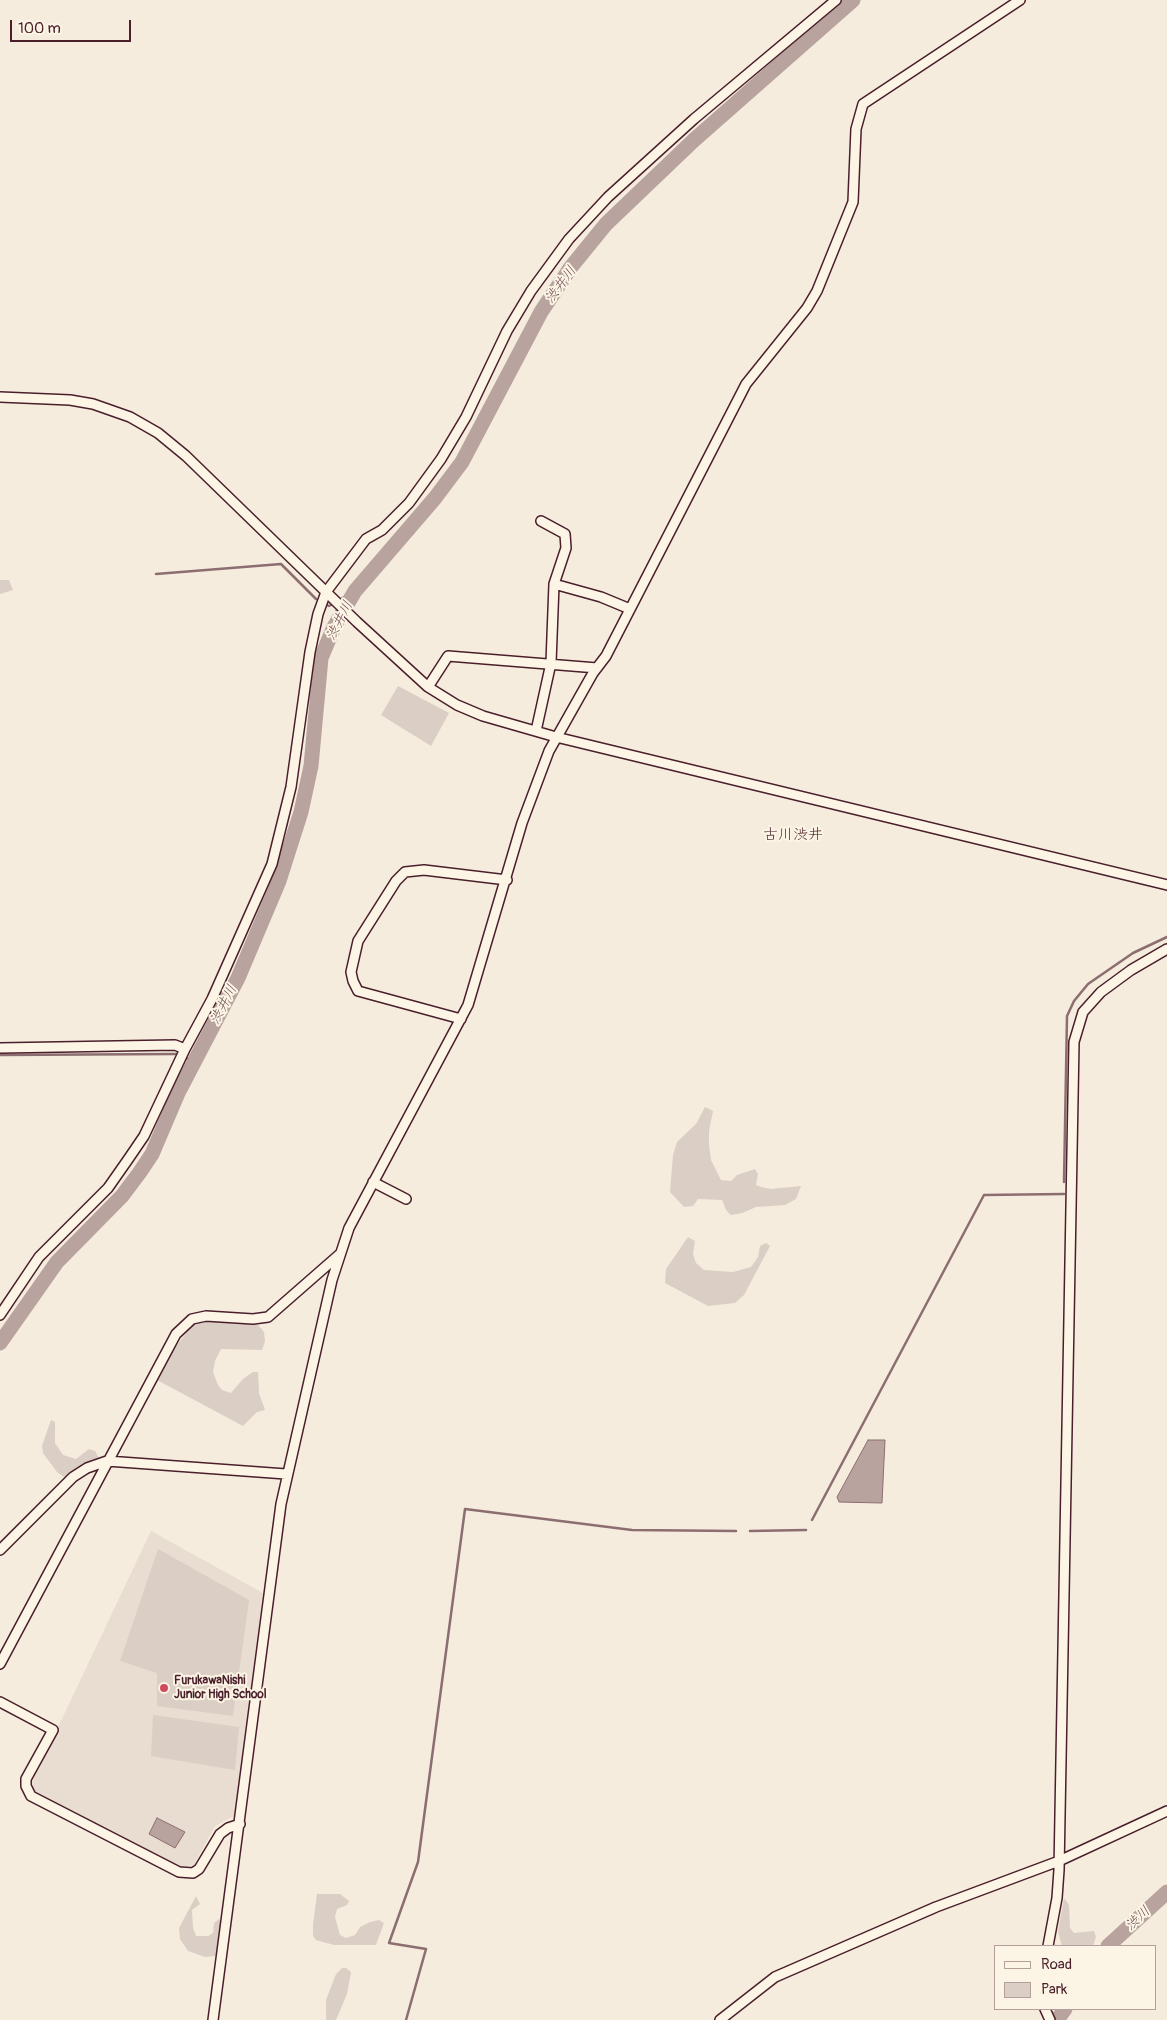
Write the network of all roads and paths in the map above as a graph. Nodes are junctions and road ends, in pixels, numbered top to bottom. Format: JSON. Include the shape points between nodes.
{"nodes":[{"id":1,"x":836,"y":0,"type":"edge"},
{"id":2,"x":1020,"y":0,"type":"edge"},
{"id":3,"x":0,"y":397,"type":"edge"},
{"id":4,"x":541,"y":521,"type":"dead end"},
{"id":5,"x":554,"y":584,"type":"junction"},
{"id":6,"x":328,"y":593,"type":"junction"},
{"id":7,"x":630,"y":609,"type":"junction"},
{"id":8,"x":550,"y":666,"type":"junction"},
{"id":9,"x":597,"y":668,"type":"junction"},
{"id":10,"x":428,"y":687,"type":"junction"},
{"id":11,"x":536,"y":731,"type":"junction"},
{"id":12,"x":556,"y":737,"type":"junction"},
{"id":13,"x":506,"y":880,"type":"junction"},
{"id":14,"x":1167,"y":885,"type":"edge"},
{"id":15,"x":1167,"y":949,"type":"edge"},
{"id":16,"x":461,"y":1019,"type":"junction"},
{"id":17,"x":0,"y":1048,"type":"edge"},
{"id":18,"x":184,"y":1049,"type":"junction"},
{"id":19,"x":373,"y":1182,"type":"junction"},
{"id":20,"x":406,"y":1199,"type":"dead end"},
{"id":21,"x":340,"y":1253,"type":"junction"},
{"id":22,"x":0,"y":1315,"type":"edge"},
{"id":23,"x":107,"y":1461,"type":"junction"},
{"id":24,"x":286,"y":1474,"type":"junction"},
{"id":25,"x":0,"y":1550,"type":"edge"},
{"id":26,"x":0,"y":1664,"type":"edge"},
{"id":27,"x":0,"y":1702,"type":"edge"},
{"id":28,"x":1167,"y":1811,"type":"edge"},
{"id":29,"x":240,"y":1824,"type":"junction"},
{"id":30,"x":1059,"y":1861,"type":"junction"},
{"id":31,"x":1048,"y":1945,"type":"edge"},
{"id":32,"x":213,"y":2020,"type":"edge"},
{"id":33,"x":720,"y":2020,"type":"edge"}],
"edges":[{"from":1,"to":6,"type":"street","via":[[694,119],[608,197],[569,240],[531,291],[507,331],[466,417],[441,459],[409,503],[382,530],[366,539]]},
{"from":2,"to":7,"type":"street","via":[[863,104],[856,129],[853,202],[817,291],[746,384]]},
{"from":3,"to":6,"type":"street","via":[[93,404],[130,417],[158,433]]},
{"from":4,"to":5,"type":"street","via":[[565,534],[564,559]]},
{"from":5,"to":7,"type":"street"},
{"from":5,"to":8,"type":"street","via":[[555,617]]},
{"from":6,"to":10,"type":"street"},
{"from":6,"to":18,"type":"street","via":[[318,614],[310,652],[290,787],[272,864],[233,955]]},
{"from":7,"to":9,"type":"street"},
{"from":8,"to":9,"type":"street"},
{"from":8,"to":10,"type":"street","via":[[448,656]]},
{"from":8,"to":11,"type":"street"},
{"from":9,"to":12,"type":"street"},
{"from":10,"to":11,"type":"street","via":[[483,716]]},
{"from":11,"to":12,"type":"street"},
{"from":12,"to":13,"type":"street","via":[[535,786]]},
{"from":12,"to":14,"type":"street"},
{"from":13,"to":16,"type":"street","via":[[476,982]]},
{"from":13,"to":16,"type":"street","via":[[424,870],[405,872],[358,942],[351,972],[358,991]]},
{"from":15,"to":30,"type":"street","via":[[1101,992],[1083,1012],[1074,1042]]},
{"from":16,"to":19,"type":"street"},
{"from":17,"to":18,"type":"street","via":[[175,1045]]},
{"from":18,"to":22,"type":"street","via":[[144,1136],[129,1158],[108,1188],[39,1257]]},
{"from":19,"to":20,"type":"street"},
{"from":19,"to":21,"type":"street"},
{"from":21,"to":23,"type":"street","via":[[268,1317],[206,1316],[192,1319],[183,1326],[172,1340]]},
{"from":21,"to":24,"type":"street"},
{"from":23,"to":24,"type":"street"},
{"from":23,"to":25,"type":"street","via":[[73,1477]]},
{"from":23,"to":26,"type":"street"},
{"from":24,"to":29,"type":"street"},
{"from":27,"to":29,"type":"street","via":[[53,1730],[26,1779],[31,1796],[179,1872],[192,1873],[199,1869],[220,1834]]},
{"from":28,"to":30,"type":"street"},
{"from":29,"to":32,"type":"street"},
{"from":30,"to":31,"type":"street","via":[[1057,1898]]},
{"from":30,"to":33,"type":"street","via":[[936,1907],[775,1977]]}]}
